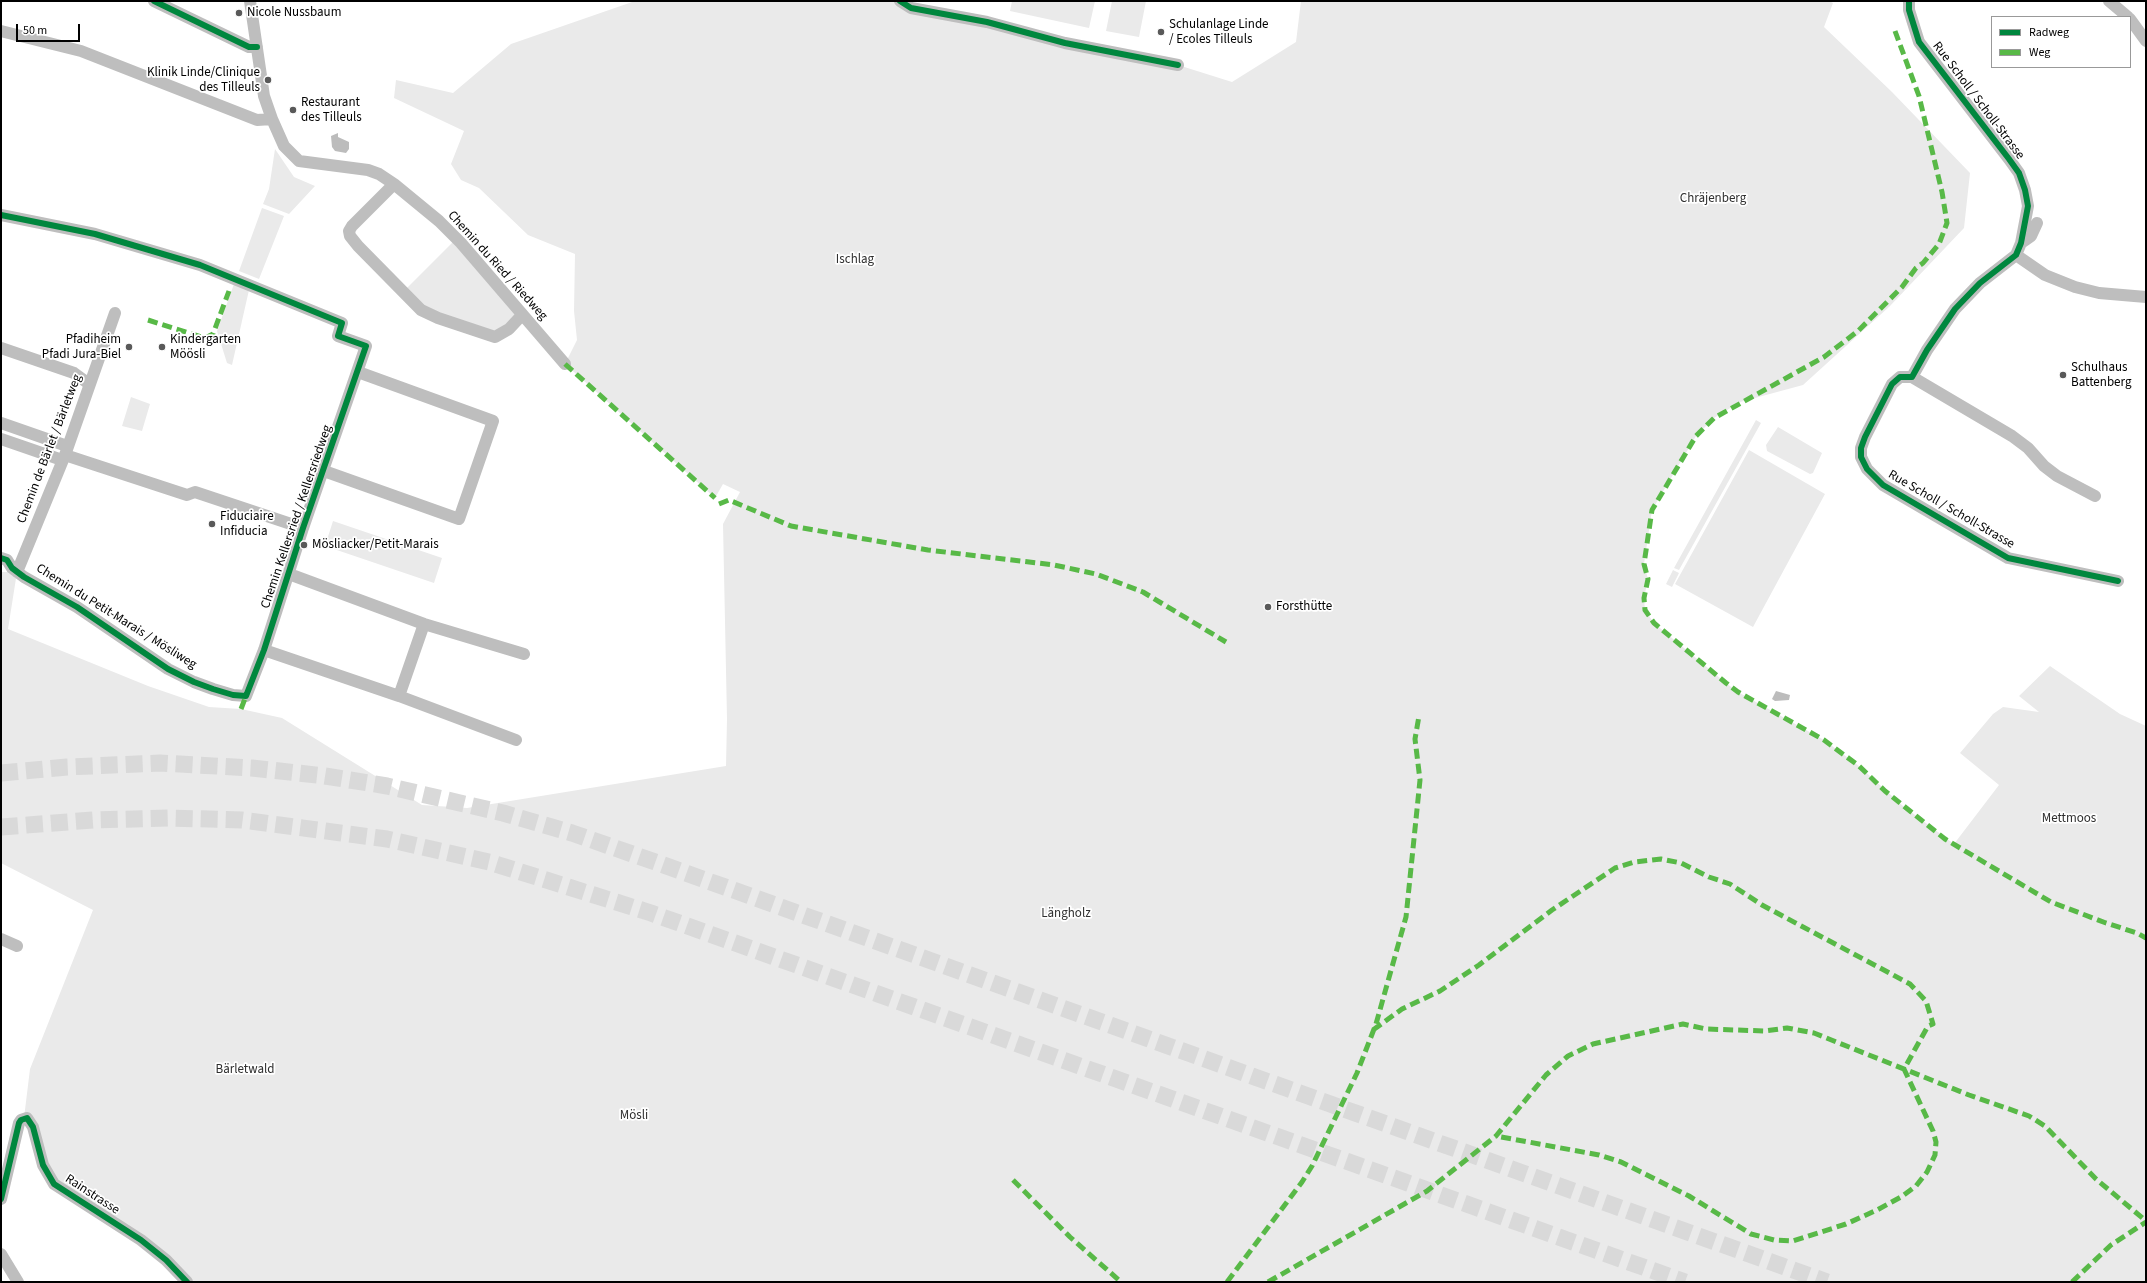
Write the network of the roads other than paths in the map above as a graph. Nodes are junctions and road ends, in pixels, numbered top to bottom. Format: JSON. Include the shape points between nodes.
{"nodes":[{"id":1,"x":154,"y":1,"type":"edge"},
{"id":2,"x":250,"y":1,"type":"edge"},
{"id":3,"x":900,"y":1,"type":"edge"},
{"id":4,"x":1909,"y":1,"type":"edge"},
{"id":5,"x":2109,"y":1,"type":"edge"},
{"id":6,"x":2127,"y":16,"type":"edge"},
{"id":7,"x":2131,"y":21,"type":"edge"},
{"id":8,"x":1,"y":31,"type":"edge"},
{"id":9,"x":2146,"y":41,"type":"edge"},
{"id":10,"x":257,"y":47,"type":"junction"},
{"id":11,"x":1178,"y":65,"type":"dead end"},
{"id":12,"x":272,"y":119,"type":"junction"},
{"id":13,"x":394,"y":184,"type":"junction"},
{"id":14,"x":1,"y":215,"type":"edge"},
{"id":15,"x":2037,"y":223,"type":"dead end"},
{"id":16,"x":2021,"y":243,"type":"junction"},
{"id":17,"x":2016,"y":255,"type":"junction"},
{"id":18,"x":2146,"y":297,"type":"edge"},
{"id":19,"x":115,"y":313,"type":"dead end"},
{"id":20,"x":522,"y":315,"type":"junction"},
{"id":21,"x":1,"y":348,"type":"edge"},
{"id":22,"x":565,"y":364,"type":"dead end"},
{"id":23,"x":358,"y":372,"type":"junction"},
{"id":24,"x":1912,"y":377,"type":"junction"},
{"id":25,"x":89,"y":384,"type":"junction"},
{"id":26,"x":1,"y":423,"type":"edge"},
{"id":27,"x":1,"y":439,"type":"edge"},
{"id":28,"x":65,"y":453,"type":"junction"},
{"id":29,"x":324,"y":471,"type":"junction"},
{"id":30,"x":2095,"y":496,"type":"dead end"},
{"id":31,"x":303,"y":528,"type":"junction"},
{"id":32,"x":1,"y":558,"type":"edge"},
{"id":33,"x":10,"y":571,"type":"edge"},
{"id":34,"x":289,"y":574,"type":"junction"},
{"id":35,"x":2118,"y":581,"type":"dead end"},
{"id":36,"x":424,"y":624,"type":"junction"},
{"id":37,"x":264,"y":650,"type":"junction"},
{"id":38,"x":524,"y":654,"type":"dead end"},
{"id":39,"x":246,"y":696,"type":"joint"},
{"id":40,"x":399,"y":696,"type":"junction"},
{"id":41,"x":516,"y":740,"type":"dead end"},
{"id":42,"x":1,"y":939,"type":"edge"},
{"id":43,"x":18,"y":946,"type":"dead end"},
{"id":44,"x":1,"y":1199,"type":"edge"},
{"id":45,"x":1,"y":1254,"type":"edge"},
{"id":46,"x":18,"y":1282,"type":"edge"},
{"id":47,"x":187,"y":1282,"type":"edge"}],
"edges":[{"from":1,"to":10,"type":"street","via":[[249,47]]},
{"from":2,"to":10,"type":"street","name":"Chemin du Ried / Riedweg"},
{"from":3,"to":11,"type":"street","via":[[911,8],[987,22],[1065,43]]},
{"from":4,"to":16,"type":"street","name":"Rue Scholl / Scholl-Strasse","via":[[1909,10],[1919,42],[2019,173],[2028,206]]},
{"from":5,"to":6,"type":"street"},
{"from":7,"to":9,"type":"street"},
{"from":8,"to":12,"type":"street","via":[[81,51],[257,120]]},
{"from":10,"to":12,"type":"street","name":"Chemin du Ried / Riedweg","via":[[262,84]]},
{"from":12,"to":13,"type":"street","name":"Chemin du Ried / Riedweg","via":[[284,146],[299,160],[368,170]]},
{"from":13,"to":20,"type":"street","name":"Chemin du Ried / Riedweg","via":[[450,232]]},
{"from":13,"to":20,"type":"street","via":[[349,231],[350,236],[367,256],[421,310],[438,318],[495,337],[509,329]]},
{"from":14,"to":23,"type":"street","name":"Chemin Kellersried / Kellersriedweg","via":[[102,236],[207,268],[342,323],[338,336],[366,346]]},
{"from":15,"to":16,"type":"street","via":[[2031,236]]},
{"from":16,"to":17,"type":"street","name":"Rue Scholl / Scholl-Strasse"},
{"from":17,"to":18,"type":"street","via":[[2045,275],[2075,287],[2099,293]]},
{"from":17,"to":24,"type":"street","name":"Rue Scholl / Scholl-Strasse","via":[[1980,283],[1955,309]]},
{"from":19,"to":25,"type":"street","name":"Chemin de Bärlet / Bärletweg"},
{"from":20,"to":22,"type":"street","name":"Chemin du Ried / Riedweg"},
{"from":21,"to":25,"type":"street","via":[[64,369],[78,375]]},
{"from":23,"to":29,"type":"street","name":"Chemin Kellersried / Kellersriedweg"},
{"from":23,"to":29,"type":"street","via":[[493,421],[459,520]]},
{"from":24,"to":30,"type":"street","via":[[2012,436],[2057,476]]},
{"from":24,"to":35,"type":"street","name":"Rue Scholl / Scholl-Strasse","via":[[1900,377],[1892,384],[1865,437],[1861,457],[1867,469],[1883,485],[2008,558]]},
{"from":25,"to":28,"type":"street","name":"Chemin de Bärlet / Bärletweg"},
{"from":26,"to":28,"type":"street"},
{"from":27,"to":28,"type":"street"},
{"from":28,"to":31,"type":"street","via":[[187,495],[195,492]]},
{"from":28,"to":33,"type":"street","name":"Chemin de Bärlet / Bärletweg"},
{"from":29,"to":31,"type":"street","name":"Chemin Kellersried / Kellersriedweg"},
{"from":31,"to":34,"type":"street","name":"Chemin Kellersried / Kellersriedweg"},
{"from":32,"to":33,"type":"street","name":"Chemin du Petit-Marais / Mösliweg","via":[[7,560]]},
{"from":33,"to":39,"type":"street","name":"Chemin du Petit-Marais / Mösliweg","via":[[108,627],[168,669],[213,689]]},
{"from":34,"to":36,"type":"street"},
{"from":34,"to":37,"type":"street","name":"Chemin Kellersried / Kellersriedweg"},
{"from":36,"to":38,"type":"street"},
{"from":36,"to":40,"type":"street"},
{"from":37,"to":39,"type":"street","name":"Chemin Kellersried / Kellersriedweg"},
{"from":37,"to":40,"type":"street"},
{"from":40,"to":41,"type":"street"},
{"from":42,"to":43,"type":"street"},
{"from":44,"to":47,"type":"street","name":"Rainstrasse","via":[[19,1123],[27,1118],[33,1126],[43,1165],[54,1184],[141,1240],[166,1260]]},
{"from":45,"to":46,"type":"street"}]}
